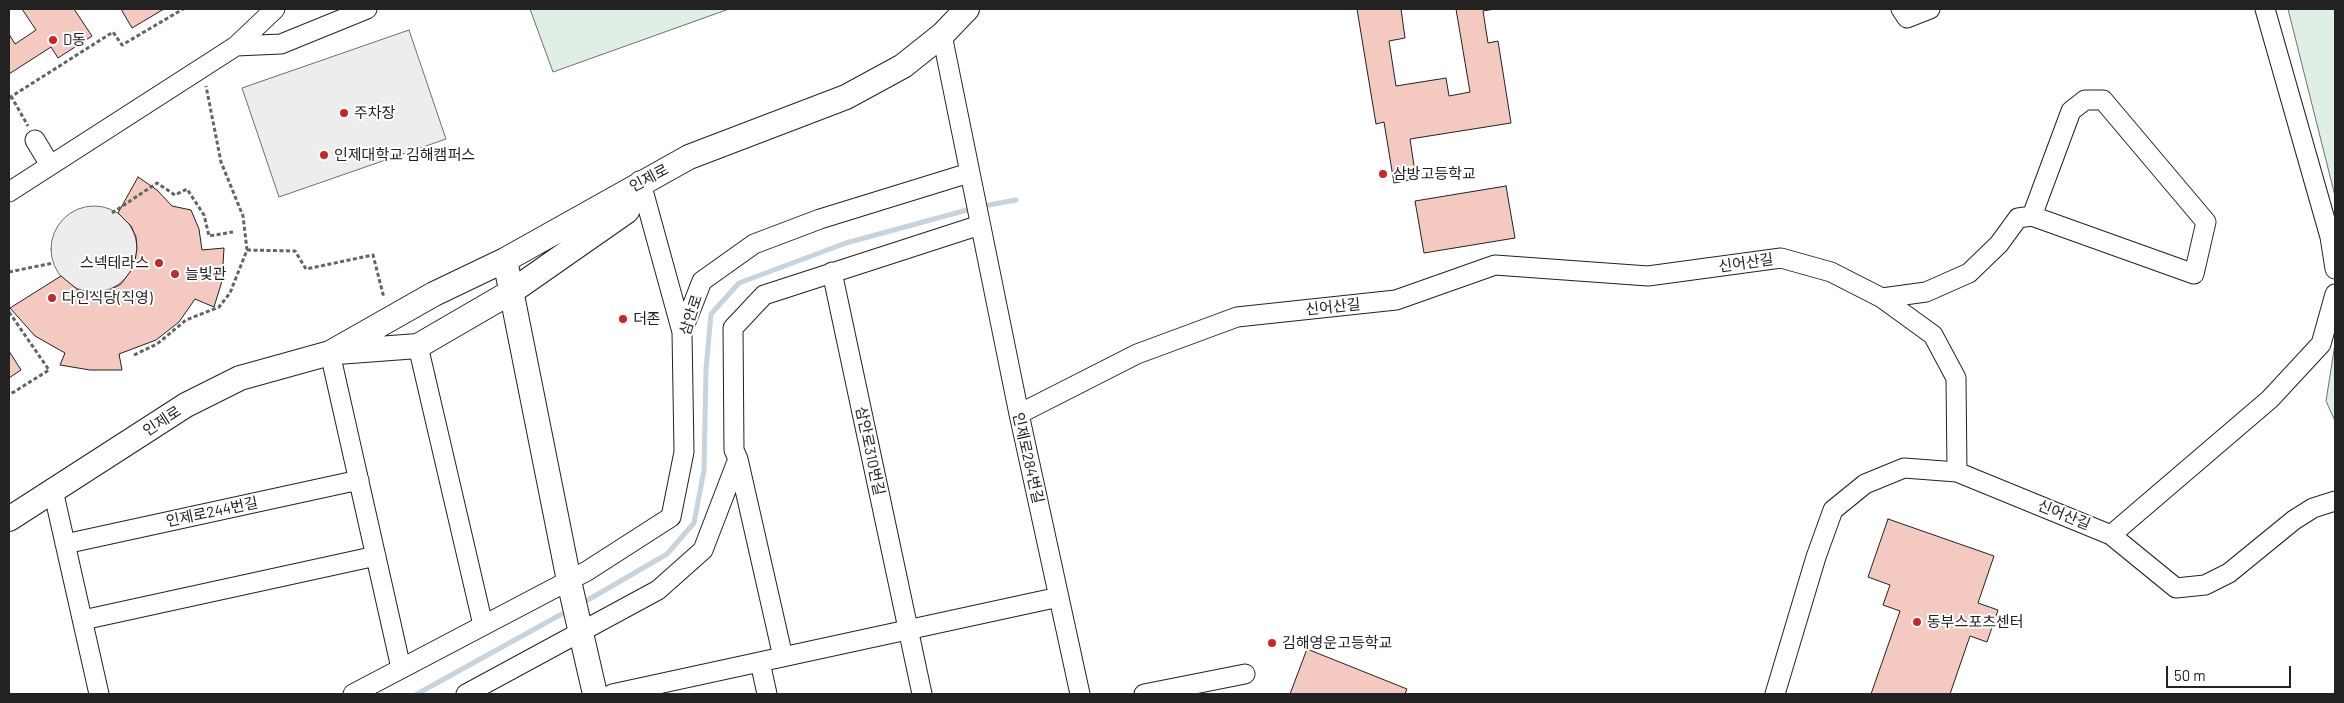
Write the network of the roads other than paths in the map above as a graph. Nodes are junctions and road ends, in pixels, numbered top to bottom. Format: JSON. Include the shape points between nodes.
{"nodes":[{"id":1,"x":275,"y":9,"type":"edge"},
{"id":2,"x":367,"y":9,"type":"edge"},
{"id":3,"x":967,"y":9,"type":"edge"},
{"id":4,"x":1901,"y":9,"type":"edge"},
{"id":5,"x":1930,"y":9,"type":"edge"},
{"id":6,"x":2265,"y":9,"type":"edge"},
{"id":7,"x":942,"y":35,"type":"junction"},
{"id":8,"x":236,"y":46,"type":"junction"},
{"id":9,"x":35,"y":140,"type":"road end"},
{"id":10,"x":50,"y":165,"type":"junction"},
{"id":11,"x":970,"y":180,"type":"junction"},
{"id":12,"x":641,"y":183,"type":"junction"},
{"id":13,"x":9,"y":192,"type":"edge"},
{"id":14,"x":2032,"y":216,"type":"junction"},
{"id":15,"x":979,"y":223,"type":"junction"},
{"id":16,"x":505,"y":260,"type":"junction"},
{"id":17,"x":2335,"y":269,"type":"edge"},
{"id":18,"x":832,"y":272,"type":"junction"},
{"id":19,"x":511,"y":292,"type":"junction"},
{"id":20,"x":2335,"y":294,"type":"edge"},
{"id":21,"x":1882,"y":298,"type":"junction"},
{"id":22,"x":682,"y":332,"type":"junction"},
{"id":23,"x":418,"y":346,"type":"junction"},
{"id":24,"x":330,"y":353,"type":"junction"},
{"id":25,"x":1018,"y":414,"type":"junction"},
{"id":26,"x":738,"y":459,"type":"junction"},
{"id":27,"x":1957,"y":472,"type":"junction"},
{"id":28,"x":359,"y":480,"type":"junction"},
{"id":29,"x":54,"y":490,"type":"junction"},
{"id":30,"x":2335,"y":501,"type":"edge"},
{"id":31,"x":9,"y":519,"type":"edge"},
{"id":32,"x":2111,"y":535,"type":"junction"},
{"id":33,"x":66,"y":544,"type":"junction"},
{"id":34,"x":376,"y":556,"type":"junction"},
{"id":35,"x":570,"y":584,"type":"junction"},
{"id":36,"x":1059,"y":597,"type":"junction"},
{"id":37,"x":82,"y":620,"type":"junction"},
{"id":38,"x":483,"y":625,"type":"junction"},
{"id":39,"x":580,"y":629,"type":"junction"},
{"id":40,"x":908,"y":630,"type":"junction"},
{"id":41,"x":783,"y":657,"type":"junction"},
{"id":42,"x":760,"y":662,"type":"junction"},
{"id":43,"x":401,"y":668,"type":"junction"},
{"id":44,"x":1245,"y":674,"type":"dead end"},
{"id":45,"x":99,"y":694,"type":"edge"},
{"id":46,"x":353,"y":694,"type":"edge"},
{"id":47,"x":466,"y":694,"type":"edge"},
{"id":48,"x":594,"y":694,"type":"edge"},
{"id":49,"x":612,"y":694,"type":"edge"},
{"id":50,"x":767,"y":694,"type":"edge"},
{"id":51,"x":922,"y":694,"type":"edge"},
{"id":52,"x":1080,"y":694,"type":"edge"},
{"id":53,"x":1144,"y":694,"type":"edge"},
{"id":54,"x":1775,"y":694,"type":"edge"}],
"edges":[{"from":1,"to":8,"type":"street"},
{"from":2,"to":8,"type":"street","via":[[281,44]]},
{"from":3,"to":7,"type":"main road","name":"인제로"},
{"from":4,"to":5,"type":"street","via":[[1907,18]]},
{"from":6,"to":17,"type":"street","via":[[2330,237]]},
{"from":7,"to":11,"type":"street"},
{"from":7,"to":12,"type":"main road","name":"인제로","via":[[902,66],[846,97],[689,157]]},
{"from":8,"to":10,"type":"street"},
{"from":9,"to":10,"type":"street"},
{"from":10,"to":13,"type":"street"},
{"from":11,"to":15,"type":"street","name":"인제로284번길"},
{"from":11,"to":22,"type":"street","name":"삼안로","via":[[820,219],[754,244],[702,281]]},
{"from":12,"to":16,"type":"main road","name":"인제로"},
{"from":12,"to":19,"type":"main road","via":[[627,211]]},
{"from":12,"to":22,"type":"street"},
{"from":14,"to":14,"type":"street","via":[[2071,111],[2085,100],[2103,100],[2206,222],[2194,274]]},
{"from":14,"to":21,"type":"street","via":[[2018,218],[1999,244],[1969,273],[1926,292]]},
{"from":15,"to":18,"type":"street"},
{"from":15,"to":25,"type":"street","name":"인제로284번길"},
{"from":16,"to":19,"type":"main road"},
{"from":16,"to":24,"type":"main road","name":"인제로","via":[[434,294]]},
{"from":18,"to":26,"type":"street","via":[[764,295],[733,328],[734,450]]},
{"from":18,"to":40,"type":"street","name":"삼안로310번길"},
{"from":19,"to":23,"type":"main road"},
{"from":19,"to":35,"type":"main road"},
{"from":20,"to":32,"type":"street","via":[[2322,344],[2270,399]]},
{"from":21,"to":25,"type":"street","name":"신어산길","via":[[1831,272],[1781,258],[1648,276],[1495,265],[1396,300],[1237,317],[1137,354]]},
{"from":21,"to":27,"type":"street","name":"신어산길","via":[[1932,335],[1956,378]]},
{"from":22,"to":35,"type":"street","name":"삼안로","via":[[684,452],[671,517]]},
{"from":23,"to":24,"type":"main road"},
{"from":23,"to":38,"type":"street"},
{"from":24,"to":28,"type":"street"},
{"from":24,"to":29,"type":"main road","name":"인제로","via":[[240,378],[186,405]]},
{"from":25,"to":36,"type":"street","name":"인제로284번길"},
{"from":26,"to":39,"type":"street","via":[[703,550],[658,590]]},
{"from":26,"to":41,"type":"street"},
{"from":27,"to":32,"type":"street","name":"신어산길"},
{"from":27,"to":54,"type":"street","via":[[1904,468],[1865,484],[1834,510],[1816,557]]},
{"from":28,"to":33,"type":"street","name":"인제로244번길"},
{"from":28,"to":34,"type":"street"},
{"from":29,"to":31,"type":"main road","name":"인제로"},
{"from":29,"to":33,"type":"street"},
{"from":30,"to":32,"type":"street","name":"신어산길","via":[[2313,508],[2294,520],[2229,573],[2205,585],[2176,588]]},
{"from":33,"to":37,"type":"street"},
{"from":34,"to":37,"type":"street"},
{"from":34,"to":43,"type":"street"},
{"from":35,"to":38,"type":"street"},
{"from":35,"to":39,"type":"main road"},
{"from":36,"to":40,"type":"street"},
{"from":36,"to":52,"type":"street","name":"인제로284번길"},
{"from":37,"to":45,"type":"street"},
{"from":38,"to":43,"type":"street"},
{"from":39,"to":47,"type":"street"},
{"from":39,"to":48,"type":"main road"},
{"from":40,"to":41,"type":"street"},
{"from":40,"to":51,"type":"street","name":"삼안로310번길"},
{"from":41,"to":42,"type":"street"},
{"from":42,"to":49,"type":"street"},
{"from":42,"to":50,"type":"street"},
{"from":43,"to":46,"type":"street"},
{"from":44,"to":53,"type":"street"}]}
